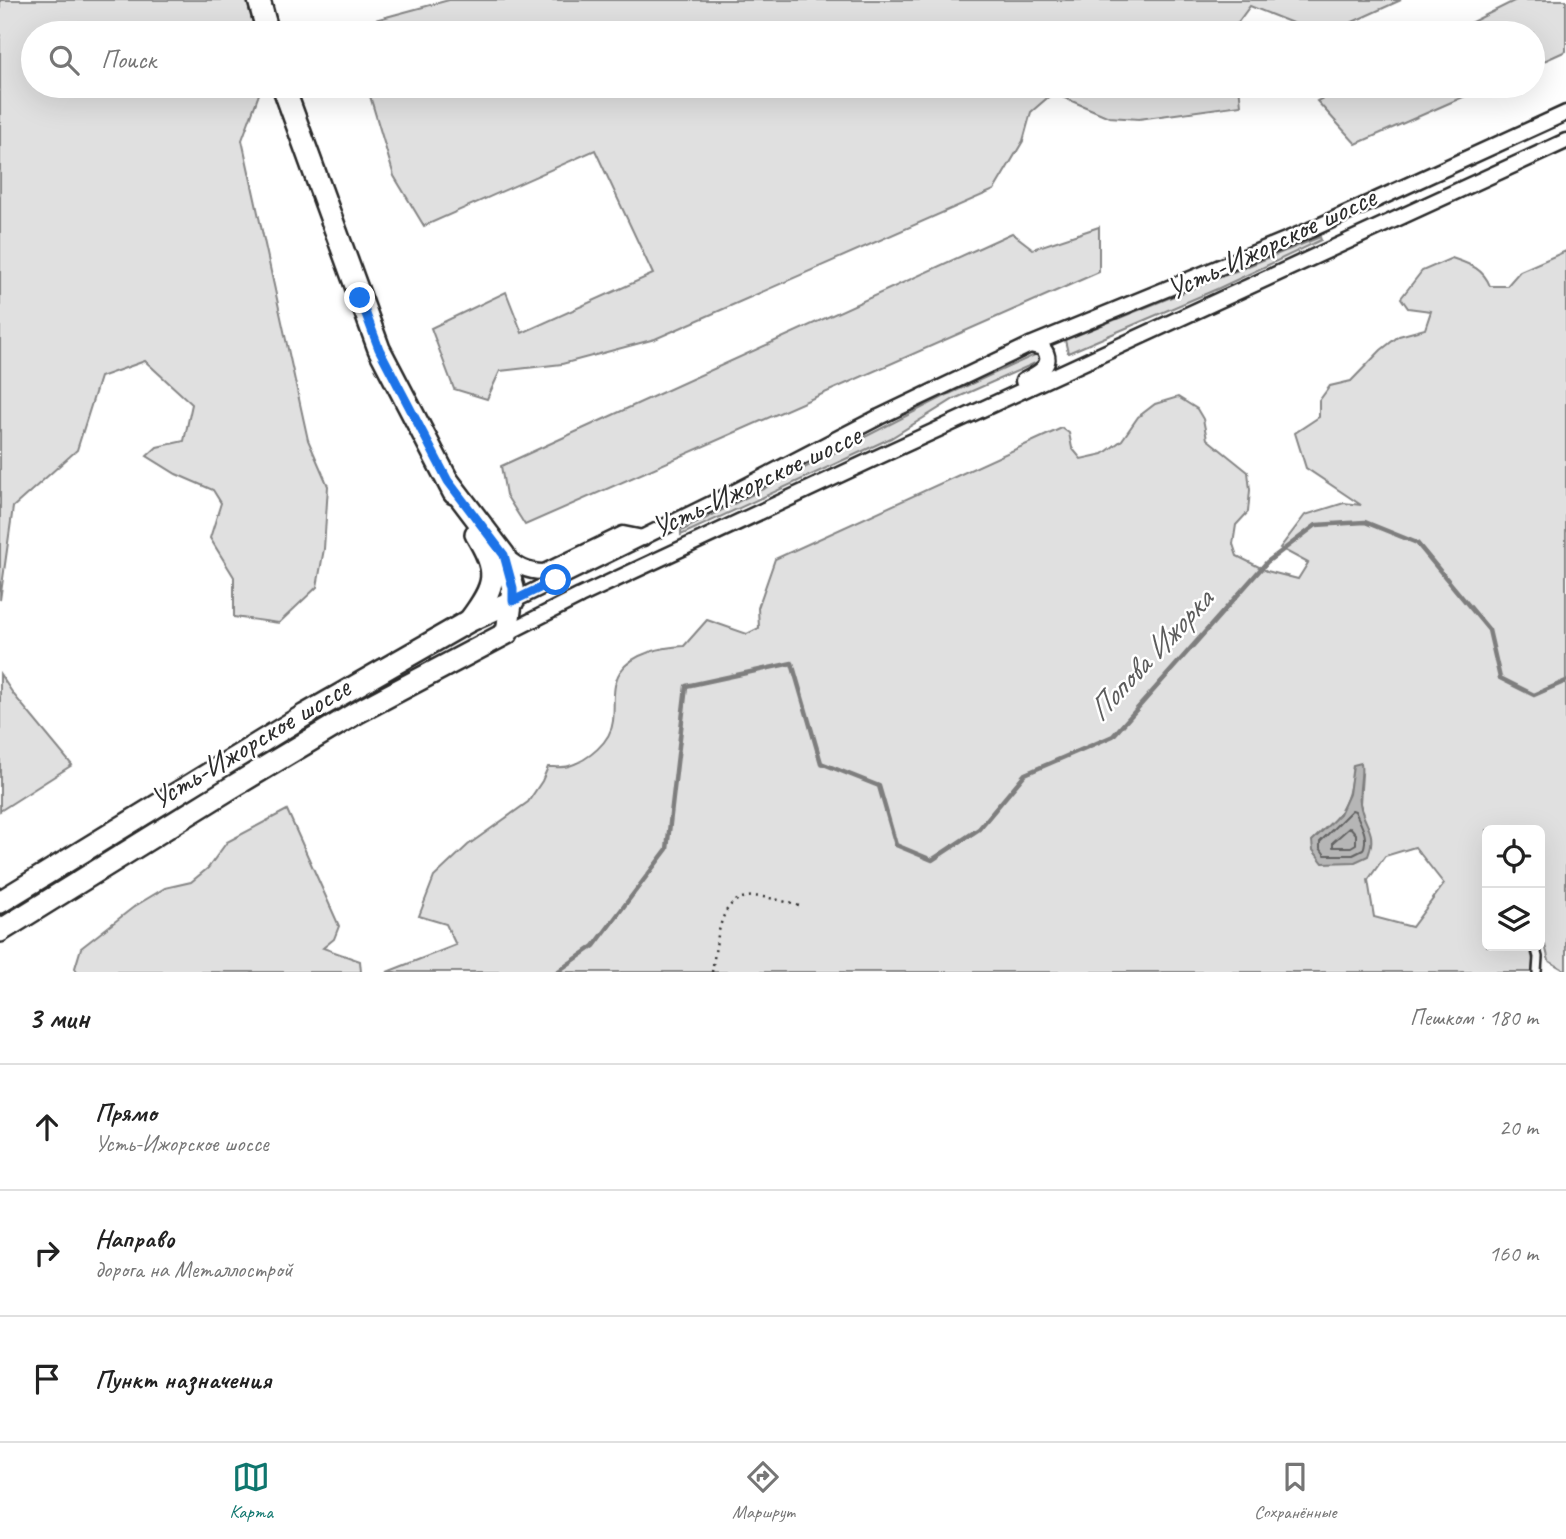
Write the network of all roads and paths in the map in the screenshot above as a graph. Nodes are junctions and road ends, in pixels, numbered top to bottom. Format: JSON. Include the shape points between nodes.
{"nodes":[{"id":1,"x":259,"y":0,"type":"edge"},
{"id":2,"x":265,"y":21,"type":"edge"},
{"id":3,"x":287,"y":98,"type":"edge"},
{"id":4,"x":1566,"y":113,"type":"edge"},
{"id":5,"x":1566,"y":141,"type":"edge"},
{"id":6,"x":1030,"y":345,"type":"junction"},
{"id":7,"x":992,"y":405,"type":"junction"},
{"id":8,"x":448,"y":481,"type":"junction"},
{"id":9,"x":643,"y":538,"type":"junction"},
{"id":10,"x":504,"y":555,"type":"junction"},
{"id":11,"x":513,"y":601,"type":"junction"},
{"id":12,"x":470,"y":621,"type":"junction"},
{"id":13,"x":507,"y":633,"type":"junction"},
{"id":14,"x":0,"y":902,"type":"edge"},
{"id":15,"x":799,"y":906,"type":"dead end"},
{"id":16,"x":0,"y":931,"type":"edge"},
{"id":17,"x":1536,"y":951,"type":"edge"},
{"id":18,"x":712,"y":972,"type":"edge"},
{"id":19,"x":1537,"y":972,"type":"edge"}],
"edges":[{"from":1,"to":2,"type":"street"},
{"from":3,"to":8,"type":"street","via":[[379,349]]},
{"from":4,"to":6,"type":"street","name":"Усть-Ижорское шоссе","via":[[1310,230]]},
{"from":5,"to":7,"type":"street","name":"Усть-Ижорское шоссе"},
{"from":6,"to":7,"type":"street","via":[[1043,348],[1048,362],[1037,374],[1004,390]]},
{"from":6,"to":9,"type":"street","name":"Усть-Ижорское шоссе"},
{"from":7,"to":13,"type":"street","name":"Усть-Ижорское шоссе"},
{"from":8,"to":10,"type":"street"},
{"from":8,"to":12,"type":"street","via":[[493,568],[489,593]]},
{"from":9,"to":10,"type":"street","name":"Усть-Ижорское шоссе","via":[[623,534],[544,572],[520,568]]},
{"from":9,"to":11,"type":"street","name":"Усть-Ижорское шоссе"},
{"from":10,"to":11,"type":"street"},
{"from":11,"to":12,"type":"street","name":"Усть-Ижорское шоссе"},
{"from":11,"to":13,"type":"street"},
{"from":12,"to":14,"type":"street","name":"Усть-Ижорское шоссе","via":[[214,769]]},
{"from":13,"to":16,"type":"street","name":"Усть-Ижорское шоссе","via":[[356,713]]},
{"from":15,"to":18,"type":"path","via":[[759,895],[729,906],[717,933]]},
{"from":17,"to":19,"type":"lane"}]}
